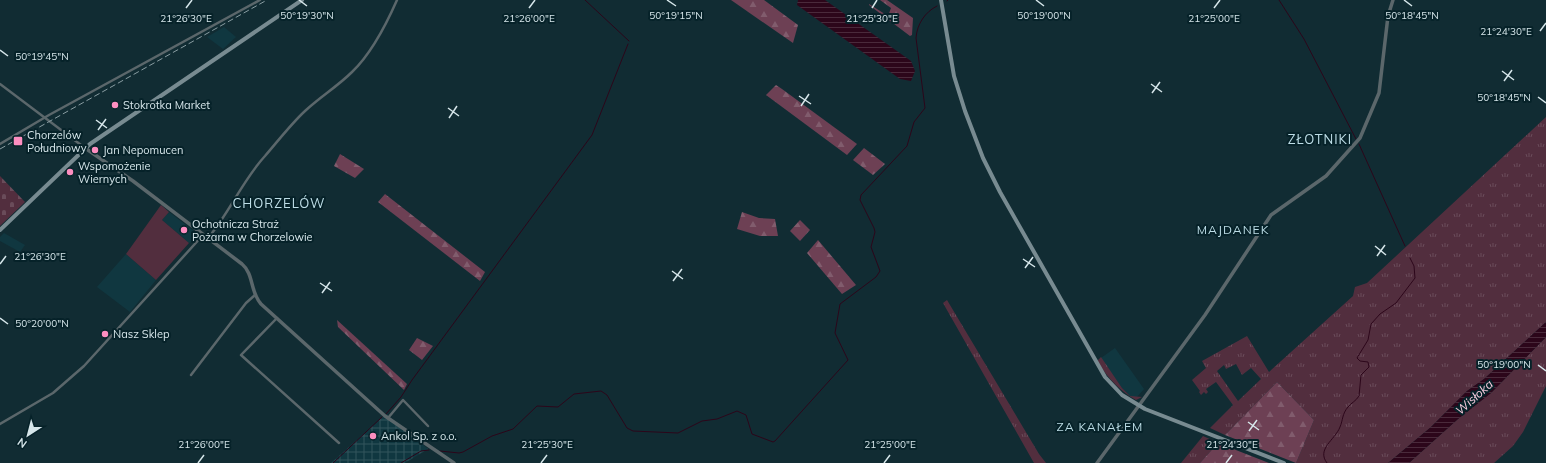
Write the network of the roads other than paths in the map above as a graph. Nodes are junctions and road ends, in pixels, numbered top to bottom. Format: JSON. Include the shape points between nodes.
{"nodes":[{"id":1,"x":260,"y":0,"type":"edge"},
{"id":2,"x":302,"y":0,"type":"edge"},
{"id":3,"x":397,"y":0,"type":"edge"},
{"id":4,"x":941,"y":0,"type":"edge"},
{"id":5,"x":1393,"y":0,"type":"edge"},
{"id":6,"x":0,"y":84,"type":"edge"},
{"id":7,"x":44,"y":119,"type":"junction"},
{"id":8,"x":0,"y":144,"type":"edge"},
{"id":9,"x":85,"y":148,"type":"junction"},
{"id":10,"x":0,"y":230,"type":"edge"},
{"id":11,"x":203,"y":235,"type":"junction"},
{"id":12,"x":208,"y":238,"type":"junction"},
{"id":13,"x":255,"y":295,"type":"junction"},
{"id":14,"x":276,"y":318,"type":"junction"},
{"id":15,"x":191,"y":375,"type":"dead end"},
{"id":16,"x":1138,"y":406,"type":"junction"},
{"id":17,"x":388,"y":418,"type":"junction"},
{"id":18,"x":0,"y":424,"type":"edge"},
{"id":19,"x":428,"y":426,"type":"dead end"},
{"id":20,"x":339,"y":443,"type":"dead end"},
{"id":21,"x":454,"y":463,"type":"edge"},
{"id":22,"x":1097,"y":463,"type":"edge"},
{"id":23,"x":1284,"y":463,"type":"edge"}],
"edges":[{"from":1,"to":7,"type":"street"},
{"from":2,"to":9,"type":"main road"},
{"from":3,"to":12,"type":"street","via":[[364,58],[352,72],[304,112],[265,156],[250,174]]},
{"from":4,"to":16,"type":"main road","via":[[954,76],[983,158],[1098,366],[1118,392]]},
{"from":5,"to":16,"type":"street","via":[[1388,16],[1379,93],[1360,138],[1326,176],[1271,215],[1205,315]]},
{"from":6,"to":7,"type":"street"},
{"from":7,"to":8,"type":"street"},
{"from":7,"to":9,"type":"street"},
{"from":9,"to":10,"type":"main road"},
{"from":9,"to":11,"type":"street"},
{"from":11,"to":12,"type":"street"},
{"from":11,"to":18,"type":"street","via":[[84,366],[53,393]]},
{"from":12,"to":13,"type":"street","via":[[245,266]]},
{"from":13,"to":14,"type":"street"},
{"from":13,"to":15,"type":"street"},
{"from":14,"to":17,"type":"street"},
{"from":14,"to":20,"type":"street","via":[[241,355]]},
{"from":16,"to":22,"type":"street"},
{"from":16,"to":23,"type":"main road"},
{"from":17,"to":19,"type":"street","via":[[403,400]]},
{"from":17,"to":21,"type":"street"}]}
